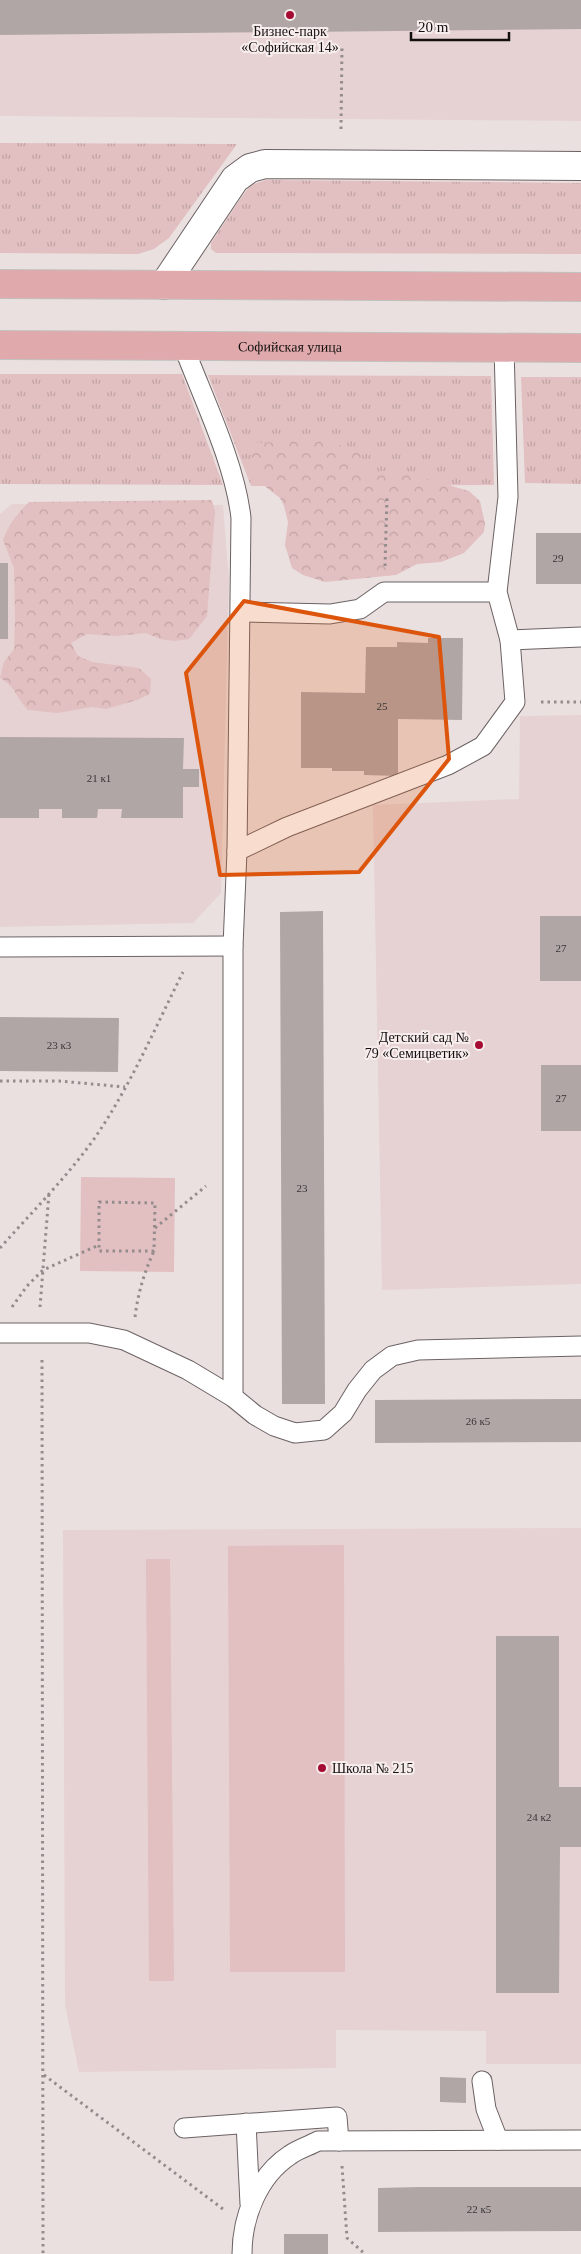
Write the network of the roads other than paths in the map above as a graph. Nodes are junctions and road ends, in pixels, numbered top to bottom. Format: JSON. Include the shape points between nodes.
{"nodes":[{"id":1,"x":581,"y":166,"type":"edge"},
{"id":2,"x":0,"y":284,"type":"edge"},
{"id":3,"x":164,"y":285,"type":"junction"},
{"id":4,"x":581,"y":287,"type":"edge"},
{"id":5,"x":0,"y":344,"type":"edge"},
{"id":6,"x":183,"y":345,"type":"junction"},
{"id":7,"x":504,"y":347,"type":"junction"},
{"id":8,"x":581,"y":348,"type":"edge"},
{"id":9,"x":497,"y":592,"type":"junction"},
{"id":10,"x":241,"y":612,"type":"junction"},
{"id":11,"x":581,"y":637,"type":"edge"},
{"id":12,"x":510,"y":640,"type":"junction"},
{"id":13,"x":237,"y":851,"type":"junction"},
{"id":14,"x":232,"y":946,"type":"junction"},
{"id":15,"x":0,"y":947,"type":"edge"},
{"id":16,"x":0,"y":1333,"type":"edge"},
{"id":17,"x":581,"y":1346,"type":"edge"},
{"id":18,"x":233,"y":1397,"type":"junction"},
{"id":19,"x":482,"y":2082,"type":"dead end"},
{"id":20,"x":246,"y":2123,"type":"junction"},
{"id":21,"x":184,"y":2128,"type":"dead end"},
{"id":22,"x":498,"y":2140,"type":"junction"},
{"id":23,"x":581,"y":2140,"type":"edge"},
{"id":24,"x":339,"y":2141,"type":"junction"},
{"id":25,"x":250,"y":2204,"type":"junction"},
{"id":26,"x":242,"y":2254,"type":"edge"}],
"edges":[{"from":1,"to":3,"type":"street","via":[[265,164],[250,168],[235,179]]},
{"from":2,"to":3,"type":"main road"},
{"from":3,"to":4,"type":"main road"},
{"from":5,"to":6,"type":"main road","name":"Софийская улица"},
{"from":6,"to":7,"type":"main road","name":"Софийская улица"},
{"from":6,"to":10,"type":"lane","via":[[239,497]]},
{"from":7,"to":8,"type":"main road","name":"Софийская улица"},
{"from":7,"to":9,"type":"lane","via":[[508,498]]},
{"from":9,"to":10,"type":"lane","via":[[384,592],[360,609],[330,614]]},
{"from":9,"to":12,"type":"lane"},
{"from":10,"to":13,"type":"lane"},
{"from":11,"to":12,"type":"lane"},
{"from":12,"to":13,"type":"lane","via":[[515,702],[483,746],[448,765],[287,827]]},
{"from":13,"to":14,"type":"lane"},
{"from":14,"to":15,"type":"lane"},
{"from":14,"to":18,"type":"lane"},
{"from":16,"to":18,"type":"lane","via":[[89,1333],[124,1340],[188,1370]]},
{"from":17,"to":18,"type":"lane","via":[[418,1350],[392,1356],[373,1370],[343,1413],[324,1430],[295,1433],[274,1426]]},
{"from":19,"to":22,"type":"lane","via":[[486,2109]]},
{"from":20,"to":21,"type":"lane"},
{"from":20,"to":24,"type":"lane","via":[[337,2116]]},
{"from":20,"to":25,"type":"lane"},
{"from":22,"to":23,"type":"lane"},
{"from":22,"to":24,"type":"lane"},
{"from":24,"to":25,"type":"lane","via":[[318,2141],[289,2155],[266,2178]]},
{"from":25,"to":26,"type":"lane"}]}
